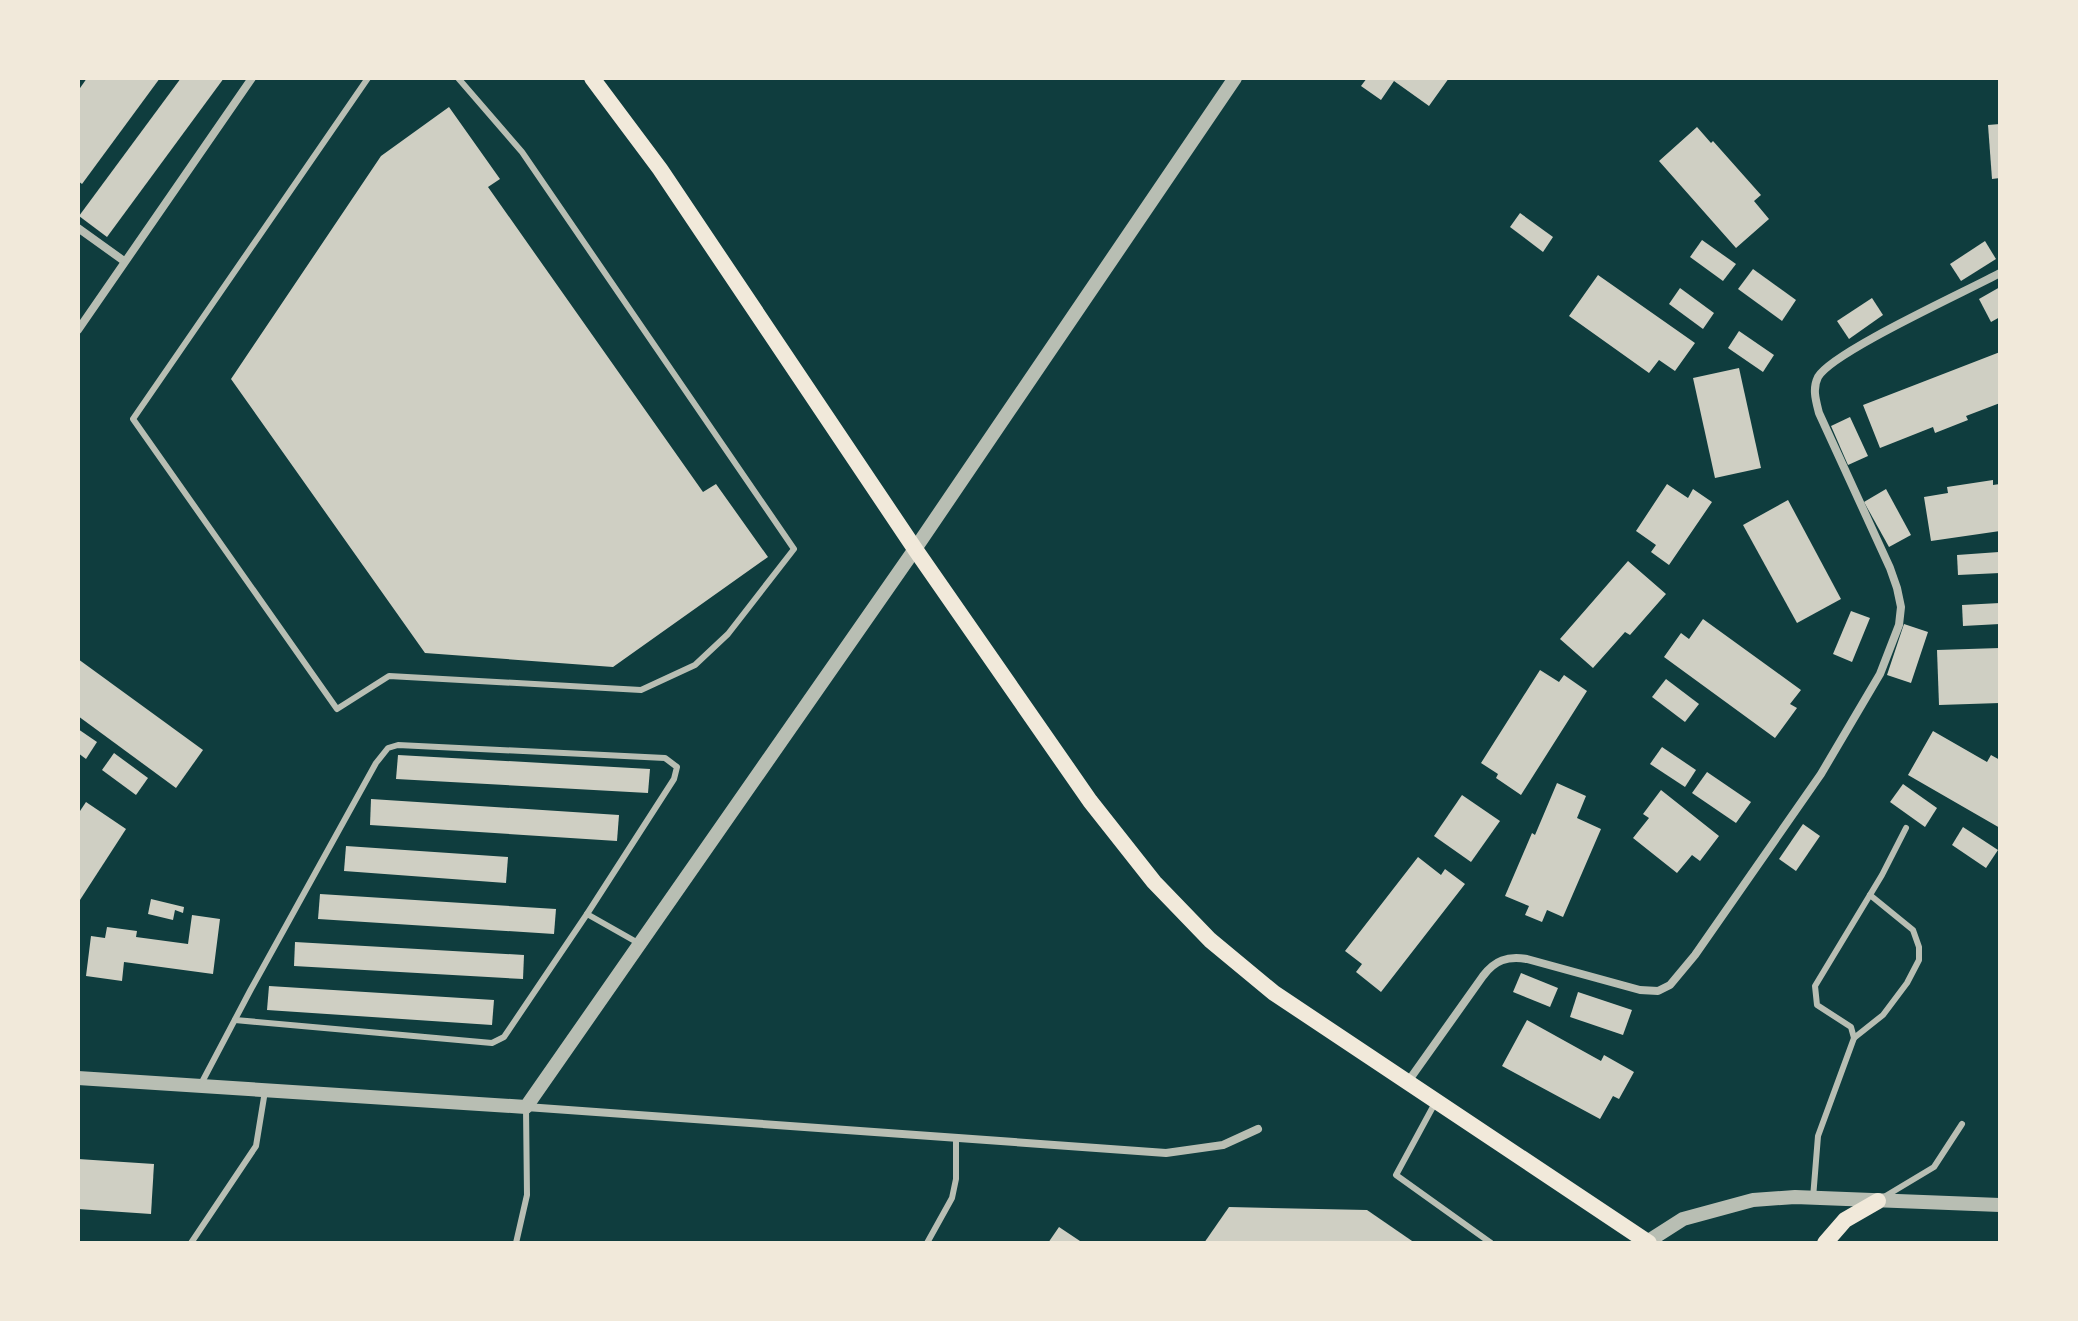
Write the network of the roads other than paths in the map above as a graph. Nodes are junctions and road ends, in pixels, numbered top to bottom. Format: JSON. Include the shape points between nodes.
{"nodes":[{"id":1,"x":252,"y":78,"type":"edge"},
{"id":2,"x":368,"y":78,"type":"edge"},
{"id":3,"x":458,"y":78,"type":"edge"},
{"id":4,"x":592,"y":78,"type":"edge"},
{"id":5,"x":1235,"y":78,"type":"edge"},
{"id":6,"x":78,"y":228,"type":"edge"},
{"id":7,"x":124,"y":261,"type":"junction"},
{"id":8,"x":2000,"y":273,"type":"edge"},
{"id":9,"x":78,"y":330,"type":"edge"},
{"id":10,"x":915,"y":549,"type":"junction"},
{"id":11,"x":1906,"y":828,"type":"dead end"},
{"id":12,"x":1870,"y":895,"type":"junction"},
{"id":13,"x":587,"y":914,"type":"junction"},
{"id":14,"x":640,"y":944,"type":"junction"},
{"id":15,"x":235,"y":1020,"type":"junction"},
{"id":16,"x":1854,"y":1038,"type":"junction"},
{"id":17,"x":78,"y":1078,"type":"edge"},
{"id":18,"x":1407,"y":1084,"type":"junction"},
{"id":19,"x":200,"y":1087,"type":"junction"},
{"id":20,"x":265,"y":1091,"type":"junction"},
{"id":21,"x":1435,"y":1103,"type":"junction"},
{"id":22,"x":526,"y":1107,"type":"junction"},
{"id":23,"x":1962,"y":1124,"type":"dead end"},
{"id":24,"x":1258,"y":1129,"type":"dead end"},
{"id":25,"x":956,"y":1138,"type":"junction"},
{"id":26,"x":1813,"y":1198,"type":"junction"},
{"id":27,"x":1878,"y":1201,"type":"junction"},
{"id":28,"x":2000,"y":1205,"type":"edge"},
{"id":29,"x":191,"y":1243,"type":"edge"},
{"id":30,"x":516,"y":1243,"type":"edge"},
{"id":31,"x":927,"y":1243,"type":"edge"},
{"id":32,"x":1491,"y":1243,"type":"edge"},
{"id":33,"x":1648,"y":1243,"type":"edge"},
{"id":34,"x":1825,"y":1243,"type":"edge"}],
"edges":[{"from":1,"to":7,"type":"street"},
{"from":2,"to":3,"type":"lane","via":[[133,419],[337,709],[389,676],[641,690],[695,665],[728,634],[794,549],[522,152]]},
{"from":4,"to":10,"type":"main road","via":[[660,169]]},
{"from":5,"to":10,"type":"street"},
{"from":6,"to":7,"type":"street"},
{"from":7,"to":9,"type":"street"},
{"from":8,"to":18,"type":"street","via":[[1859,346],[1818,378],[1814,392],[1819,413],[1890,568],[1901,607],[1899,625],[1880,674],[1821,774],[1695,955],[1670,985],[1653,992],[1505,958],[1489,968]]},
{"from":10,"to":14,"type":"street"},
{"from":10,"to":18,"type":"main road","via":[[1090,801],[1154,882],[1210,940],[1274,993]]},
{"from":11,"to":12,"type":"lane"},
{"from":12,"to":16,"type":"lane","via":[[1815,986],[1817,1005],[1851,1027]]},
{"from":12,"to":16,"type":"lane","via":[[1913,930],[1919,960],[1883,1015]]},
{"from":13,"to":14,"type":"lane"},
{"from":13,"to":15,"type":"lane","via":[[511,1029],[492,1043]]},
{"from":13,"to":15,"type":"lane","via":[[677,767],[665,758],[388,748]]},
{"from":14,"to":22,"type":"street"},
{"from":15,"to":19,"type":"lane"},
{"from":16,"to":26,"type":"lane","via":[[1818,1136]]},
{"from":17,"to":19,"type":"street"},
{"from":18,"to":21,"type":"main road"},
{"from":19,"to":20,"type":"street"},
{"from":20,"to":22,"type":"street"},
{"from":20,"to":29,"type":"lane","via":[[256,1146]]},
{"from":21,"to":32,"type":"lane","via":[[1396,1175]]},
{"from":21,"to":33,"type":"main road"},
{"from":22,"to":25,"type":"street"},
{"from":22,"to":30,"type":"lane","via":[[527,1195]]},
{"from":23,"to":27,"type":"lane","via":[[1934,1167]]},
{"from":24,"to":25,"type":"street","via":[[1223,1145],[1166,1153]]},
{"from":25,"to":31,"type":"lane","via":[[952,1198]]},
{"from":26,"to":27,"type":"street"},
{"from":26,"to":33,"type":"street","via":[[1718,1207],[1683,1219]]},
{"from":27,"to":28,"type":"street"},
{"from":27,"to":34,"type":"main road","via":[[1845,1220]]}]}
